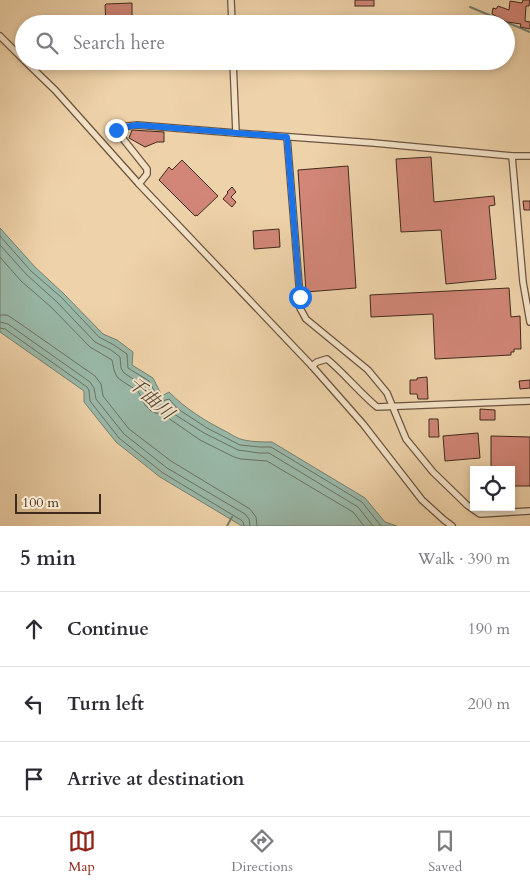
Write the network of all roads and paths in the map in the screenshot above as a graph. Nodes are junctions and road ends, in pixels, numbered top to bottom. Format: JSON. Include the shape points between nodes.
{"nodes":[{"id":1,"x":231,"y":0,"type":"edge"},
{"id":2,"x":232,"y":15,"type":"edge"},
{"id":3,"x":0,"y":36,"type":"edge"},
{"id":4,"x":15,"y":51,"type":"edge"},
{"id":5,"x":34,"y":70,"type":"edge"},
{"id":6,"x":233,"y":70,"type":"edge"},
{"id":7,"x":236,"y":134,"type":"junction"},
{"id":8,"x":287,"y":137,"type":"junction"},
{"id":9,"x":512,"y":156,"type":"junction"},
{"id":10,"x":530,"y":156,"type":"edge"},
{"id":11,"x":139,"y":184,"type":"junction"},
{"id":12,"x":523,"y":282,"type":"junction"},
{"id":13,"x":530,"y":282,"type":"edge"},
{"id":14,"x":530,"y":322,"type":"edge"},
{"id":15,"x":312,"y":366,"type":"junction"},
{"id":16,"x":530,"y":400,"type":"edge"},
{"id":17,"x":392,"y":407,"type":"junction"},
{"id":18,"x":530,"y":511,"type":"edge"},
{"id":19,"x":452,"y":526,"type":"edge"}],
"edges":[{"from":1,"to":2,"type":"street"},
{"from":3,"to":4,"type":"street"},
{"from":5,"to":11,"type":"street"},
{"from":6,"to":7,"type":"street"},
{"from":7,"to":8,"type":"street"},
{"from":7,"to":11,"type":"street","via":[[137,125],[116,130],[148,169]]},
{"from":8,"to":9,"type":"street"},
{"from":8,"to":17,"type":"street","via":[[300,308],[306,319],[368,370],[387,392]]},
{"from":9,"to":10,"type":"street"},
{"from":9,"to":12,"type":"street"},
{"from":11,"to":15,"type":"street"},
{"from":12,"to":13,"type":"street"},
{"from":12,"to":14,"type":"street"},
{"from":15,"to":17,"type":"street","via":[[327,359],[377,407]]},
{"from":15,"to":19,"type":"street","via":[[363,424],[422,500]]},
{"from":16,"to":17,"type":"street"},
{"from":17,"to":18,"type":"street","via":[[406,439],[433,472],[467,505],[480,514]]}]}
